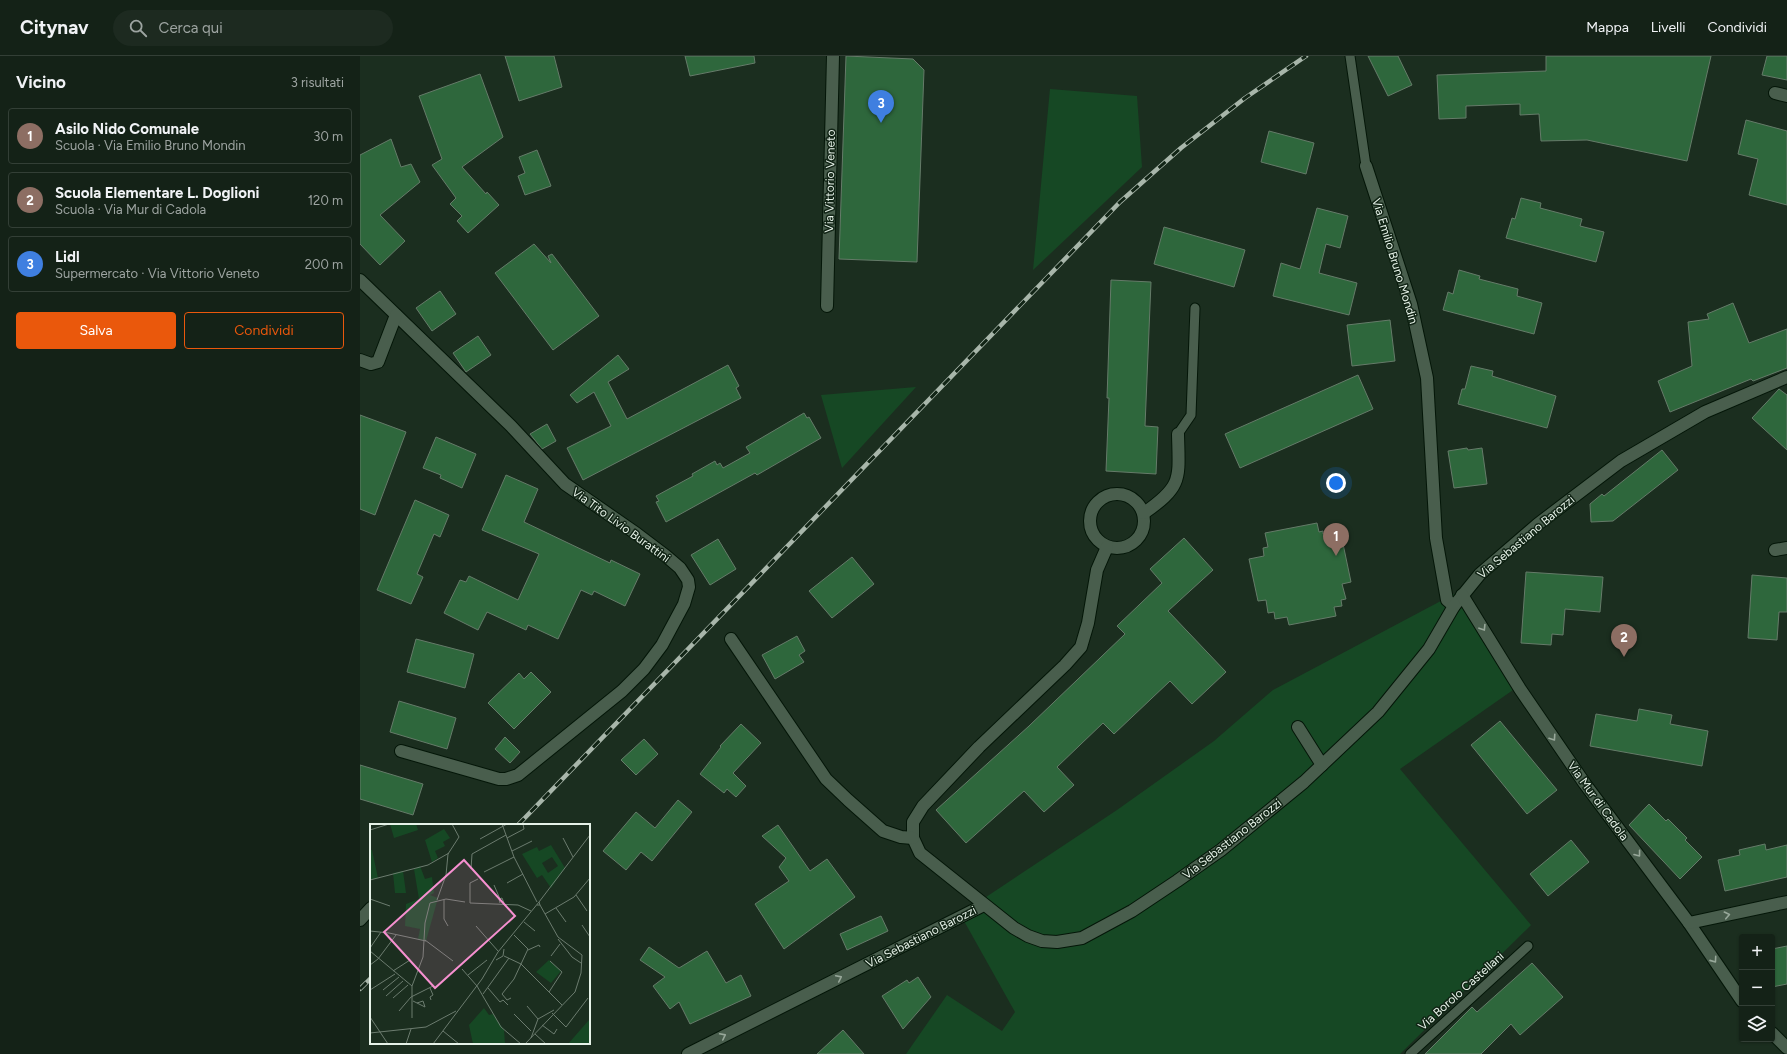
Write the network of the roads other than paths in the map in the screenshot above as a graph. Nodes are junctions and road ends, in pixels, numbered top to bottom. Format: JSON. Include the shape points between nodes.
{"nodes":[{"id":1,"x":833,"y":56,"type":"edge"},
{"id":2,"x":1350,"y":56,"type":"edge"},
{"id":3,"x":1366,"y":166,"type":"joint"},
{"id":4,"x":360,"y":280,"type":"edge"},
{"id":5,"x":827,"y":306,"type":"dead end"},
{"id":6,"x":1195,"y":308,"type":"dead end"},
{"id":7,"x":396,"y":315,"type":"junction"},
{"id":8,"x":360,"y":360,"type":"edge"},
{"id":9,"x":1787,"y":377,"type":"edge"},
{"id":10,"x":1178,"y":434,"type":"joint"},
{"id":11,"x":1144,"y":513,"type":"junction"},
{"id":12,"x":1106,"y":547,"type":"junction"},
{"id":13,"x":1462,"y":595,"type":"junction"},
{"id":14,"x":1454,"y":606,"type":"junction"},
{"id":15,"x":731,"y":639,"type":"dead end"},
{"id":16,"x":1298,"y":727,"type":"dead end"},
{"id":17,"x":401,"y":751,"type":"dead end"},
{"id":18,"x":1322,"y":765,"type":"junction"},
{"id":19,"x":913,"y":838,"type":"junction"},
{"id":20,"x":1787,"y":902,"type":"edge"},
{"id":21,"x":984,"y":906,"type":"junction"},
{"id":22,"x":370,"y":909,"type":"edge"},
{"id":23,"x":360,"y":920,"type":"edge"},
{"id":24,"x":1689,"y":923,"type":"junction"},
{"id":25,"x":1528,"y":946,"type":"dead end"},
{"id":26,"x":1739,"y":997,"type":"edge"},
{"id":27,"x":1775,"y":1036,"type":"edge"},
{"id":28,"x":1787,"y":1048,"type":"edge"},
{"id":29,"x":688,"y":1054,"type":"edge"},
{"id":30,"x":1410,"y":1054,"type":"edge"}],
"edges":[{"from":1,"to":5,"type":"street","name":"Via Vittorio Veneto"},
{"from":2,"to":3,"type":"lane","name":"Via Emilio Bruno Mondin"},
{"from":3,"to":14,"type":"street","name":"Via Emilio Bruno Mondin","via":[[1411,304],[1426,378],[1436,538],[1447,600]]},
{"from":4,"to":7,"type":"street","name":"Via Tito Livio Burattini"},
{"from":6,"to":10,"type":"lane","via":[[1191,415]]},
{"from":7,"to":8,"type":"street","via":[[378,362],[371,364]]},
{"from":7,"to":17,"type":"street","name":"Via Tito Livio Burattini","via":[[511,426],[565,484],[670,559],[685,574],[690,587],[662,645],[644,670],[622,691],[518,775],[499,779]]},
{"from":9,"to":13,"type":"street","name":"Via Sebastiano Barozzi","via":[[1705,412],[1621,461],[1538,524],[1480,574]]},
{"from":10,"to":11,"type":"street","via":[[1177,480],[1167,496]]},
{"from":11,"to":12,"type":"street","via":[[1144,526],[1139,539],[1124,548]]},
{"from":11,"to":12,"type":"street","via":[[1140,505],[1125,495],[1107,496],[1099,501],[1093,508],[1090,526],[1099,542]]},
{"from":12,"to":19,"type":"street","via":[[1097,570],[1088,623],[1081,646],[1065,666],[979,746],[923,806],[913,822]]},
{"from":13,"to":14,"type":"street","name":"Via Sebastiano Barozzi"},
{"from":13,"to":24,"type":"street","name":"Via Mur di Cadola","one_way":true,"via":[[1520,689],[1585,784]]},
{"from":14,"to":18,"type":"street","name":"Via Sebastiano Barozzi","via":[[1429,649],[1402,684],[1378,712]]},
{"from":15,"to":19,"type":"street","via":[[826,779],[884,831]]},
{"from":16,"to":18,"type":"street"},
{"from":18,"to":21,"type":"street","name":"Via Sebastiano Barozzi","via":[[1209,859],[1132,911],[1082,938],[1057,942],[1042,941],[1014,928]]},
{"from":19,"to":21,"type":"street","via":[[920,853]]},
{"from":24,"to":20,"type":"street","one_way":true},
{"from":29,"to":21,"type":"street","name":"Via Sebastiano Barozzi","one_way":true},
{"from":22,"to":23,"type":"street"},
{"from":24,"to":26,"type":"street","name":"Via Mur di Cadola","one_way":true},
{"from":25,"to":30,"type":"lane","name":"Via Borolo Castellani"},
{"from":27,"to":28,"type":"street"}]}
